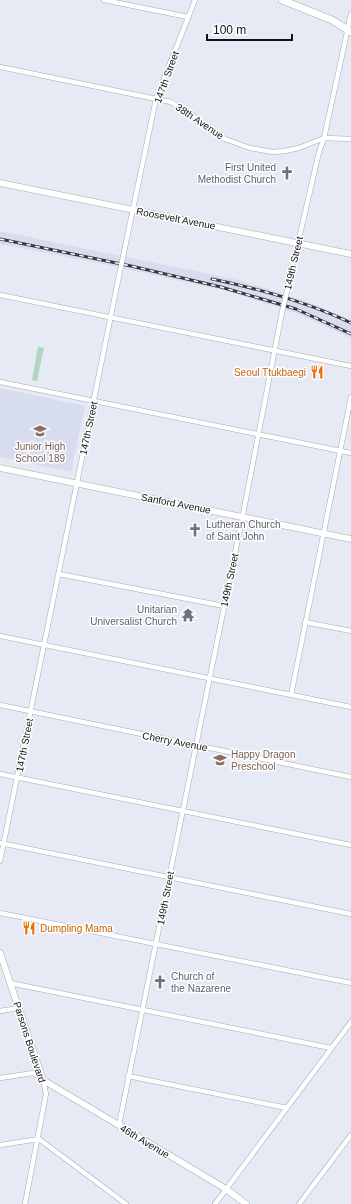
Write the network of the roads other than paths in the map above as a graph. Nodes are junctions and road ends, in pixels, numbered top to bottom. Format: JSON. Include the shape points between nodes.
{"nodes":[{"id":1,"x":104,"y":0,"type":"edge"},
{"id":2,"x":195,"y":0,"type":"edge"},
{"id":3,"x":282,"y":0,"type":"edge"},
{"id":4,"x":351,"y":14,"type":"edge"},
{"id":5,"x":188,"y":17,"type":"junction"},
{"id":6,"x":349,"y":31,"type":"edge"},
{"id":7,"x":0,"y":67,"type":"edge"},
{"id":8,"x":156,"y":99,"type":"junction"},
{"id":9,"x":324,"y":138,"type":"junction"},
{"id":10,"x":351,"y":139,"type":"edge"},
{"id":11,"x":0,"y":183,"type":"edge"},
{"id":12,"x":133,"y":210,"type":"junction"},
{"id":13,"x":298,"y":243,"type":"junction"},
{"id":14,"x":351,"y":254,"type":"edge"},
{"id":15,"x":0,"y":295,"type":"edge"},
{"id":16,"x":111,"y":317,"type":"junction"},
{"id":17,"x":276,"y":351,"type":"junction"},
{"id":18,"x":351,"y":366,"type":"edge"},
{"id":19,"x":0,"y":382,"type":"edge"},
{"id":20,"x":351,"y":397,"type":"edge"},
{"id":21,"x":94,"y":401,"type":"junction"},
{"id":22,"x":259,"y":434,"type":"junction"},
{"id":23,"x":340,"y":451,"type":"junction"},
{"id":24,"x":351,"y":453,"type":"edge"},
{"id":25,"x":0,"y":468,"type":"edge"},
{"id":26,"x":77,"y":483,"type":"junction"},
{"id":27,"x":242,"y":516,"type":"junction"},
{"id":28,"x":324,"y":533,"type":"junction"},
{"id":29,"x":351,"y":539,"type":"edge"},
{"id":30,"x":59,"y":574,"type":"junction"},
{"id":31,"x":224,"y":606,"type":"junction"},
{"id":32,"x":305,"y":622,"type":"junction"},
{"id":33,"x":351,"y":631,"type":"edge"},
{"id":34,"x":0,"y":636,"type":"edge"},
{"id":35,"x":44,"y":645,"type":"junction"},
{"id":36,"x":209,"y":678,"type":"junction"},
{"id":37,"x":291,"y":695,"type":"junction"},
{"id":38,"x":0,"y":705,"type":"edge"},
{"id":39,"x":351,"y":707,"type":"edge"},
{"id":40,"x":31,"y":711,"type":"junction"},
{"id":41,"x":196,"y":745,"type":"junction"},
{"id":42,"x":0,"y":774,"type":"edge"},
{"id":43,"x":351,"y":777,"type":"edge"},
{"id":44,"x":17,"y":778,"type":"junction"},
{"id":45,"x":182,"y":811,"type":"junction"},
{"id":46,"x":2,"y":843,"type":"edge"},
{"id":47,"x":351,"y":846,"type":"edge"},
{"id":48,"x":0,"y":861,"type":"edge"},
{"id":49,"x":168,"y":878,"type":"junction"},
{"id":50,"x":0,"y":913,"type":"edge"},
{"id":51,"x":351,"y":914,"type":"edge"},
{"id":52,"x":155,"y":944,"type":"junction"},
{"id":53,"x":0,"y":953,"type":"edge"},
{"id":54,"x":10,"y":983,"type":"junction"},
{"id":55,"x":351,"y":983,"type":"edge"},
{"id":56,"x":18,"y":1008,"type":"junction"},
{"id":57,"x":142,"y":1010,"type":"junction"},
{"id":58,"x":0,"y":1011,"type":"edge"},
{"id":59,"x":351,"y":1022,"type":"edge"},
{"id":60,"x":331,"y":1048,"type":"junction"},
{"id":61,"x":128,"y":1076,"type":"junction"},
{"id":62,"x":0,"y":1078,"type":"edge"},
{"id":63,"x":43,"y":1080,"type":"junction"},
{"id":64,"x":286,"y":1108,"type":"junction"},
{"id":65,"x":118,"y":1125,"type":"junction"},
{"id":66,"x":351,"y":1135,"type":"edge"},
{"id":67,"x":38,"y":1139,"type":"junction"},
{"id":68,"x":0,"y":1146,"type":"edge"},
{"id":69,"x":226,"y":1189,"type":"junction"},
{"id":70,"x":25,"y":1204,"type":"edge"},
{"id":71,"x":126,"y":1204,"type":"edge"},
{"id":72,"x":215,"y":1204,"type":"edge"},
{"id":73,"x":246,"y":1204,"type":"edge"},
{"id":74,"x":299,"y":1204,"type":"edge"}],
"edges":[{"from":1,"to":5,"type":"street"},
{"from":2,"to":5,"type":"street","name":"147th Street"},
{"from":3,"to":6,"type":"main road","via":[[332,20]]},
{"from":4,"to":6,"type":"street","name":"149th Street"},
{"from":5,"to":8,"type":"street","name":"147th Street"},
{"from":6,"to":9,"type":"street","name":"149th Street"},
{"from":7,"to":8,"type":"street","name":"38th Avenue"},
{"from":8,"to":9,"type":"street","name":"38th Avenue","via":[[171,102],[225,139],[250,148],[272,152],[286,151]]},
{"from":8,"to":12,"type":"street","name":"147th Street"},
{"from":9,"to":10,"type":"street","name":"38th Avenue"},
{"from":9,"to":13,"type":"street","name":"149th Street"},
{"from":11,"to":12,"type":"street","name":"Roosevelt Avenue"},
{"from":12,"to":13,"type":"street","name":"Roosevelt Avenue"},
{"from":12,"to":16,"type":"street","name":"147th Street","bridge":true},
{"from":13,"to":14,"type":"street","name":"Roosevelt Avenue"},
{"from":13,"to":17,"type":"street","name":"149th Street","bridge":true},
{"from":15,"to":16,"type":"street"},
{"from":16,"to":17,"type":"street"},
{"from":16,"to":21,"type":"street","name":"147th Street"},
{"from":17,"to":18,"type":"street"},
{"from":17,"to":22,"type":"street","name":"149th Street"},
{"from":19,"to":21,"type":"street"},
{"from":20,"to":23,"type":"street"},
{"from":21,"to":22,"type":"street"},
{"from":21,"to":26,"type":"street","name":"147th Street"},
{"from":22,"to":23,"type":"street"},
{"from":22,"to":27,"type":"street","name":"149th Street"},
{"from":23,"to":24,"type":"street"},
{"from":23,"to":28,"type":"street"},
{"from":25,"to":26,"type":"street","name":"Sanford Avenue"},
{"from":26,"to":27,"type":"street","name":"Sanford Avenue"},
{"from":26,"to":30,"type":"street","name":"147th Street"},
{"from":27,"to":28,"type":"street","name":"Sanford Avenue"},
{"from":27,"to":31,"type":"street","name":"149th Street"},
{"from":28,"to":29,"type":"street","name":"Sanford Avenue"},
{"from":28,"to":32,"type":"street"},
{"from":30,"to":31,"type":"street"},
{"from":30,"to":35,"type":"street","name":"147th Street"},
{"from":31,"to":36,"type":"street","name":"149th Street"},
{"from":32,"to":33,"type":"street"},
{"from":32,"to":37,"type":"street"},
{"from":34,"to":35,"type":"street"},
{"from":35,"to":36,"type":"street"},
{"from":35,"to":40,"type":"street","name":"147th Street"},
{"from":36,"to":37,"type":"street"},
{"from":36,"to":41,"type":"street","name":"149th Street"},
{"from":37,"to":39,"type":"street"},
{"from":38,"to":40,"type":"street","name":"Cherry Avenue"},
{"from":40,"to":41,"type":"street","name":"Cherry Avenue"},
{"from":40,"to":44,"type":"street","name":"147th Street"},
{"from":41,"to":43,"type":"street","name":"Cherry Avenue"},
{"from":41,"to":45,"type":"street","name":"149th Street"},
{"from":42,"to":44,"type":"street"},
{"from":44,"to":45,"type":"street"},
{"from":44,"to":46,"type":"street","name":"147th Street"},
{"from":45,"to":47,"type":"street"},
{"from":45,"to":49,"type":"street","name":"149th Street"},
{"from":46,"to":48,"type":"street","name":"147th Street"},
{"from":46,"to":49,"type":"street"},
{"from":49,"to":51,"type":"street"},
{"from":49,"to":52,"type":"street","name":"149th Street"},
{"from":50,"to":52,"type":"street"},
{"from":52,"to":55,"type":"street"},
{"from":52,"to":57,"type":"street","name":"149th Street"},
{"from":53,"to":54,"type":"street","name":"Parsons Boulevard"},
{"from":54,"to":56,"type":"street","name":"Parsons Boulevard"},
{"from":54,"to":57,"type":"street"},
{"from":56,"to":58,"type":"street"},
{"from":56,"to":63,"type":"street","name":"Parsons Boulevard"},
{"from":57,"to":60,"type":"street"},
{"from":57,"to":61,"type":"street","name":"149th Street"},
{"from":59,"to":60,"type":"street"},
{"from":60,"to":64,"type":"street"},
{"from":61,"to":64,"type":"street"},
{"from":61,"to":65,"type":"street","name":"149th Street"},
{"from":62,"to":63,"type":"street","via":[[32,1072]]},
{"from":63,"to":65,"type":"street","name":"46th Avenue"},
{"from":63,"to":67,"type":"street","name":"Parsons Boulevard","via":[[46,1094]]},
{"from":64,"to":69,"type":"street"},
{"from":65,"to":69,"type":"street","name":"46th Avenue"},
{"from":66,"to":74,"type":"street"},
{"from":67,"to":68,"type":"street"},
{"from":67,"to":70,"type":"street","name":"Parsons Boulevard"},
{"from":67,"to":71,"type":"street"},
{"from":69,"to":72,"type":"street"},
{"from":69,"to":73,"type":"street","name":"46th Avenue"}]}
